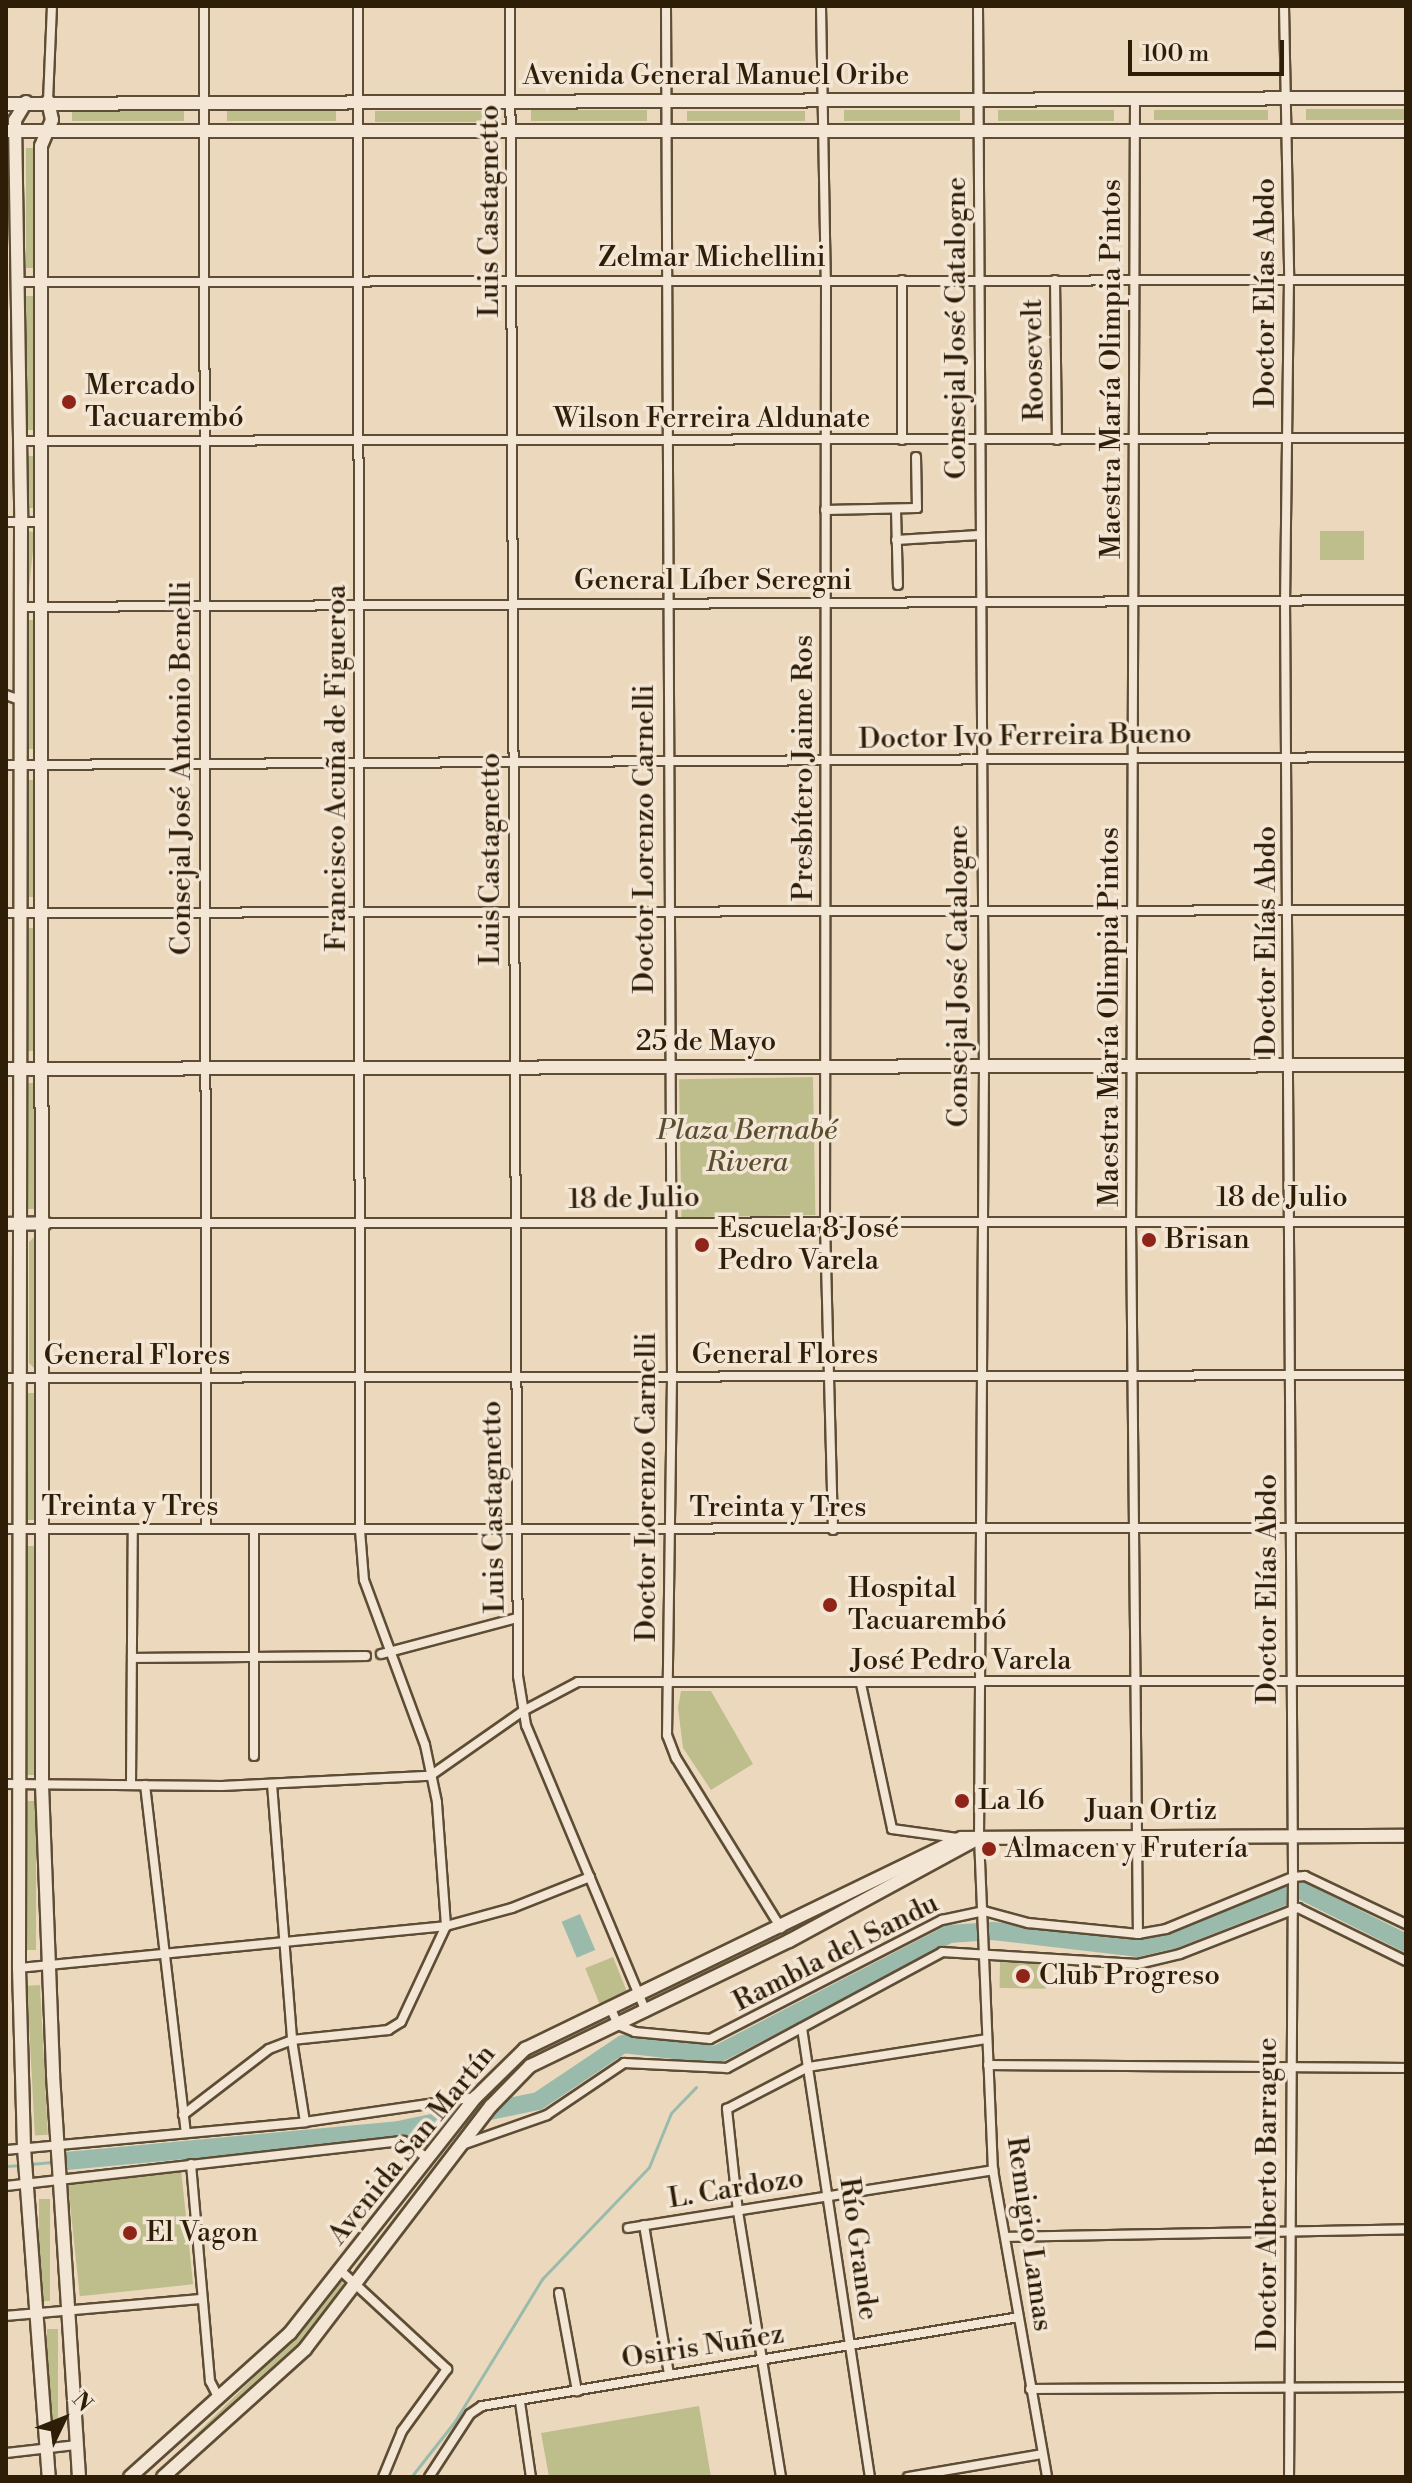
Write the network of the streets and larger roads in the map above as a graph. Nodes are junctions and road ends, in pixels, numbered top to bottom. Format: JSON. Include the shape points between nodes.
{"nodes":[{"id":1,"x":52,"y":6,"type":"edge"},
{"id":2,"x":204,"y":6,"type":"edge"},
{"id":3,"x":358,"y":6,"type":"edge"},
{"id":4,"x":510,"y":6,"type":"edge"},
{"id":5,"x":666,"y":6,"type":"edge"},
{"id":6,"x":821,"y":6,"type":"edge"},
{"id":7,"x":978,"y":6,"type":"edge"},
{"id":8,"x":1284,"y":6,"type":"edge"},
{"id":9,"x":1406,"y":98,"type":"edge"},
{"id":10,"x":978,"y":99,"type":"junction"},
{"id":11,"x":1286,"y":99,"type":"junction"},
{"id":12,"x":666,"y":100,"type":"junction"},
{"id":13,"x":825,"y":100,"type":"junction"},
{"id":14,"x":48,"y":101,"type":"junction"},
{"id":15,"x":204,"y":101,"type":"junction"},
{"id":16,"x":512,"y":101,"type":"junction"},
{"id":17,"x":1135,"y":101,"type":"junction"},
{"id":18,"x":26,"y":102,"type":"junction"},
{"id":19,"x":358,"y":102,"type":"junction"},
{"id":20,"x":6,"y":104,"type":"edge"},
{"id":21,"x":979,"y":131,"type":"junction"},
{"id":22,"x":1135,"y":131,"type":"junction"},
{"id":23,"x":1287,"y":131,"type":"junction"},
{"id":24,"x":1406,"y":131,"type":"edge"},
{"id":25,"x":12,"y":132,"type":"edge"},
{"id":26,"x":358,"y":132,"type":"junction"},
{"id":27,"x":512,"y":132,"type":"junction"},
{"id":28,"x":667,"y":132,"type":"junction"},
{"id":29,"x":824,"y":132,"type":"junction"},
{"id":30,"x":46,"y":133,"type":"junction"},
{"id":31,"x":203,"y":134,"type":"junction"},
{"id":32,"x":1289,"y":278,"type":"junction"},
{"id":33,"x":826,"y":279,"type":"junction"},
{"id":34,"x":980,"y":279,"type":"junction"},
{"id":35,"x":1134,"y":279,"type":"junction"},
{"id":36,"x":667,"y":280,"type":"junction"},
{"id":37,"x":902,"y":280,"type":"junction"},
{"id":38,"x":1055,"y":280,"type":"junction"},
{"id":39,"x":1406,"y":280,"type":"edge"},
{"id":40,"x":358,"y":281,"type":"junction"},
{"id":41,"x":512,"y":281,"type":"junction"},
{"id":42,"x":19,"y":282,"type":"junction"},
{"id":43,"x":42,"y":282,"type":"junction"},
{"id":44,"x":204,"y":282,"type":"junction"},
{"id":45,"x":12,"y":349,"type":"edge"},
{"id":46,"x":1406,"y":438,"type":"edge"},
{"id":47,"x":1289,"y":439,"type":"junction"},
{"id":48,"x":358,"y":440,"type":"junction"},
{"id":49,"x":902,"y":440,"type":"junction"},
{"id":50,"x":980,"y":440,"type":"junction"},
{"id":51,"x":1057,"y":440,"type":"junction"},
{"id":52,"x":1135,"y":440,"type":"junction"},
{"id":53,"x":19,"y":441,"type":"junction"},
{"id":54,"x":42,"y":441,"type":"junction"},
{"id":55,"x":203,"y":441,"type":"junction"},
{"id":56,"x":667,"y":441,"type":"junction"},
{"id":57,"x":824,"y":441,"type":"junction"},
{"id":58,"x":512,"y":443,"type":"junction"},
{"id":59,"x":916,"y":457,"type":"dead end"},
{"id":60,"x":825,"y":510,"type":"junction"},
{"id":61,"x":896,"y":510,"type":"junction"},
{"id":62,"x":6,"y":522,"type":"edge"},
{"id":63,"x":21,"y":522,"type":"junction"},
{"id":64,"x":42,"y":522,"type":"junction"},
{"id":65,"x":979,"y":535,"type":"junction"},
{"id":66,"x":896,"y":540,"type":"junction"},
{"id":67,"x":898,"y":585,"type":"dead end"},
{"id":68,"x":1134,"y":600,"type":"junction"},
{"id":69,"x":1285,"y":600,"type":"junction"},
{"id":70,"x":1406,"y":600,"type":"edge"},
{"id":71,"x":980,"y":602,"type":"junction"},
{"id":72,"x":825,"y":603,"type":"junction"},
{"id":73,"x":513,"y":604,"type":"junction"},
{"id":74,"x":668,"y":604,"type":"junction"},
{"id":75,"x":204,"y":605,"type":"junction"},
{"id":76,"x":359,"y":605,"type":"junction"},
{"id":77,"x":20,"y":607,"type":"junction"},
{"id":78,"x":43,"y":607,"type":"junction"},
{"id":79,"x":6,"y":695,"type":"edge"},
{"id":80,"x":20,"y":700,"type":"junction"},
{"id":81,"x":1289,"y":757,"type":"junction"},
{"id":82,"x":1406,"y":757,"type":"edge"},
{"id":83,"x":1132,"y":758,"type":"junction"},
{"id":84,"x":980,"y":760,"type":"junction"},
{"id":85,"x":825,"y":761,"type":"junction"},
{"id":86,"x":513,"y":762,"type":"junction"},
{"id":87,"x":667,"y":762,"type":"junction"},
{"id":88,"x":202,"y":764,"type":"junction"},
{"id":89,"x":359,"y":764,"type":"junction"},
{"id":90,"x":6,"y":765,"type":"edge"},
{"id":91,"x":43,"y":765,"type":"junction"},
{"id":92,"x":20,"y":766,"type":"junction"},
{"id":93,"x":1291,"y":910,"type":"junction"},
{"id":94,"x":1406,"y":910,"type":"edge"},
{"id":95,"x":513,"y":911,"type":"junction"},
{"id":96,"x":981,"y":911,"type":"junction"},
{"id":97,"x":1135,"y":911,"type":"junction"},
{"id":98,"x":204,"y":912,"type":"junction"},
{"id":99,"x":359,"y":912,"type":"junction"},
{"id":100,"x":667,"y":912,"type":"junction"},
{"id":101,"x":826,"y":912,"type":"junction"},
{"id":102,"x":13,"y":913,"type":"edge"},
{"id":103,"x":44,"y":913,"type":"junction"},
{"id":104,"x":360,"y":1064,"type":"junction"},
{"id":105,"x":984,"y":1065,"type":"junction"},
{"id":106,"x":1134,"y":1065,"type":"junction"},
{"id":107,"x":1289,"y":1065,"type":"junction"},
{"id":108,"x":1406,"y":1065,"type":"edge"},
{"id":109,"x":202,"y":1066,"type":"junction"},
{"id":110,"x":513,"y":1066,"type":"junction"},
{"id":111,"x":827,"y":1066,"type":"junction"},
{"id":112,"x":667,"y":1067,"type":"junction"},
{"id":113,"x":45,"y":1068,"type":"junction"},
{"id":114,"x":6,"y":1069,"type":"edge"},
{"id":115,"x":20,"y":1069,"type":"junction"},
{"id":116,"x":669,"y":1222,"type":"junction"},
{"id":117,"x":1131,"y":1222,"type":"junction"},
{"id":118,"x":1286,"y":1222,"type":"junction"},
{"id":119,"x":1406,"y":1222,"type":"edge"},
{"id":120,"x":45,"y":1223,"type":"junction"},
{"id":121,"x":979,"y":1223,"type":"junction"},
{"id":122,"x":12,"y":1224,"type":"edge"},
{"id":123,"x":825,"y":1224,"type":"junction"},
{"id":124,"x":359,"y":1225,"type":"junction"},
{"id":125,"x":514,"y":1225,"type":"junction"},
{"id":126,"x":203,"y":1227,"type":"junction"},
{"id":127,"x":1290,"y":1375,"type":"junction"},
{"id":128,"x":1406,"y":1375,"type":"edge"},
{"id":129,"x":981,"y":1376,"type":"junction"},
{"id":130,"x":1135,"y":1376,"type":"junction"},
{"id":131,"x":206,"y":1377,"type":"junction"},
{"id":132,"x":830,"y":1377,"type":"junction"},
{"id":133,"x":6,"y":1378,"type":"edge"},
{"id":134,"x":20,"y":1378,"type":"junction"},
{"id":135,"x":44,"y":1378,"type":"junction"},
{"id":136,"x":360,"y":1378,"type":"junction"},
{"id":137,"x":515,"y":1378,"type":"junction"},
{"id":138,"x":672,"y":1378,"type":"junction"},
{"id":139,"x":1289,"y":1527,"type":"junction"},
{"id":140,"x":1406,"y":1528,"type":"edge"},
{"id":141,"x":13,"y":1529,"type":"edge"},
{"id":142,"x":133,"y":1529,"type":"junction"},
{"id":143,"x":206,"y":1529,"type":"junction"},
{"id":144,"x":254,"y":1529,"type":"junction"},
{"id":145,"x":1135,"y":1529,"type":"junction"},
{"id":146,"x":45,"y":1530,"type":"junction"},
{"id":147,"x":360,"y":1530,"type":"junction"},
{"id":148,"x":516,"y":1530,"type":"junction"},
{"id":149,"x":670,"y":1530,"type":"junction"},
{"id":150,"x":833,"y":1530,"type":"junction"},
{"id":151,"x":981,"y":1530,"type":"junction"},
{"id":152,"x":517,"y":1618,"type":"junction"},
{"id":153,"x":391,"y":1652,"type":"junction"},
{"id":154,"x":381,"y":1654,"type":"dead end"},
{"id":155,"x":366,"y":1656,"type":"dead end"},
{"id":156,"x":254,"y":1657,"type":"junction"},
{"id":157,"x":132,"y":1658,"type":"junction"},
{"id":158,"x":1406,"y":1681,"type":"edge"},
{"id":159,"x":668,"y":1682,"type":"junction"},
{"id":160,"x":982,"y":1682,"type":"junction"},
{"id":161,"x":1136,"y":1682,"type":"junction"},
{"id":162,"x":1291,"y":1682,"type":"junction"},
{"id":163,"x":861,"y":1684,"type":"junction"},
{"id":164,"x":523,"y":1711,"type":"junction"},
{"id":165,"x":254,"y":1756,"type":"dead end"},
{"id":166,"x":430,"y":1776,"type":"junction"},
{"id":167,"x":12,"y":1784,"type":"edge"},
{"id":168,"x":131,"y":1784,"type":"junction"},
{"id":169,"x":272,"y":1784,"type":"junction"},
{"id":170,"x":42,"y":1785,"type":"junction"},
{"id":171,"x":145,"y":1785,"type":"junction"},
{"id":172,"x":1137,"y":1835,"type":"junction"},
{"id":173,"x":1292,"y":1836,"type":"junction"},
{"id":174,"x":1406,"y":1836,"type":"edge"},
{"id":175,"x":979,"y":1837,"type":"junction"},
{"id":176,"x":961,"y":1838,"type":"junction"},
{"id":177,"x":590,"y":1877,"type":"junction"},
{"id":178,"x":1292,"y":1881,"type":"junction"},
{"id":179,"x":1291,"y":1906,"type":"junction"},
{"id":180,"x":984,"y":1914,"type":"junction"},
{"id":181,"x":1406,"y":1924,"type":"edge"},
{"id":182,"x":446,"y":1926,"type":"junction"},
{"id":183,"x":781,"y":1928,"type":"junction"},
{"id":184,"x":1138,"y":1934,"type":"junction"},
{"id":185,"x":284,"y":1942,"type":"junction"},
{"id":186,"x":985,"y":1950,"type":"junction"},
{"id":187,"x":162,"y":1951,"type":"junction"},
{"id":188,"x":1406,"y":1961,"type":"edge"},
{"id":189,"x":48,"y":1967,"type":"junction"},
{"id":190,"x":19,"y":1968,"type":"junction"},
{"id":191,"x":639,"y":1996,"type":"junction"},
{"id":192,"x":611,"y":2009,"type":"junction"},
{"id":193,"x":646,"y":2012,"type":"junction"},
{"id":194,"x":618,"y":2025,"type":"junction"},
{"id":195,"x":802,"y":2028,"type":"junction"},
{"id":196,"x":987,"y":2039,"type":"junction"},
{"id":197,"x":292,"y":2040,"type":"junction"},
{"id":198,"x":988,"y":2065,"type":"junction"},
{"id":199,"x":808,"y":2067,"type":"junction"},
{"id":200,"x":1406,"y":2068,"type":"edge"},
{"id":201,"x":1289,"y":2069,"type":"junction"},
{"id":202,"x":476,"y":2097,"type":"junction"},
{"id":203,"x":183,"y":2115,"type":"junction"},
{"id":204,"x":305,"y":2122,"type":"junction"},
{"id":205,"x":186,"y":2132,"type":"junction"},
{"id":206,"x":464,"y":2142,"type":"junction"},
{"id":207,"x":6,"y":2150,"type":"edge"},
{"id":208,"x":57,"y":2150,"type":"junction"},
{"id":209,"x":25,"y":2152,"type":"junction"},
{"id":210,"x":427,"y":2158,"type":"junction"},
{"id":211,"x":191,"y":2164,"type":"junction"},
{"id":212,"x":993,"y":2170,"type":"junction"},
{"id":213,"x":59,"y":2177,"type":"junction"},
{"id":214,"x":28,"y":2180,"type":"junction"},
{"id":215,"x":6,"y":2186,"type":"edge"},
{"id":216,"x":829,"y":2197,"type":"junction"},
{"id":217,"x":738,"y":2212,"type":"junction"},
{"id":218,"x":644,"y":2225,"type":"junction"},
{"id":219,"x":628,"y":2228,"type":"dead end"},
{"id":220,"x":1406,"y":2229,"type":"edge"},
{"id":221,"x":1290,"y":2230,"type":"junction"},
{"id":222,"x":1006,"y":2237,"type":"junction"},
{"id":223,"x":340,"y":2270,"type":"junction"},
{"id":224,"x":356,"y":2283,"type":"junction"},
{"id":225,"x":559,"y":2293,"type":"dead end"},
{"id":226,"x":202,"y":2299,"type":"junction"},
{"id":227,"x":67,"y":2311,"type":"junction"},
{"id":228,"x":38,"y":2314,"type":"junction"},
{"id":229,"x":6,"y":2316,"type":"edge"},
{"id":230,"x":1019,"y":2317,"type":"junction"},
{"id":231,"x":850,"y":2345,"type":"junction"},
{"id":232,"x":763,"y":2360,"type":"junction"},
{"id":233,"x":669,"y":2375,"type":"junction"},
{"id":234,"x":1406,"y":2387,"type":"edge"},
{"id":235,"x":1030,"y":2389,"type":"junction"},
{"id":236,"x":1290,"y":2389,"type":"junction"},
{"id":237,"x":577,"y":2391,"type":"junction"},
{"id":238,"x":219,"y":2399,"type":"junction"},
{"id":239,"x":520,"y":2402,"type":"junction"},
{"id":240,"x":171,"y":2441,"type":"junction"},
{"id":241,"x":76,"y":2445,"type":"junction"},
{"id":242,"x":47,"y":2448,"type":"junction"},
{"id":243,"x":6,"y":2453,"type":"edge"},
{"id":244,"x":1042,"y":2454,"type":"junction"},
{"id":245,"x":186,"y":2457,"type":"junction"},
{"id":246,"x":440,"y":2462,"type":"junction"},
{"id":247,"x":49,"y":2477,"type":"edge"},
{"id":248,"x":79,"y":2477,"type":"edge"},
{"id":249,"x":130,"y":2477,"type":"edge"},
{"id":250,"x":163,"y":2477,"type":"edge"},
{"id":251,"x":383,"y":2477,"type":"edge"},
{"id":252,"x":429,"y":2477,"type":"edge"},
{"id":253,"x":442,"y":2477,"type":"edge"},
{"id":254,"x":531,"y":2477,"type":"edge"},
{"id":255,"x":781,"y":2477,"type":"edge"},
{"id":256,"x":870,"y":2477,"type":"edge"},
{"id":257,"x":908,"y":2477,"type":"edge"},
{"id":258,"x":1047,"y":2477,"type":"edge"},
{"id":259,"x":1289,"y":2477,"type":"edge"}],
"edges":[{"from":1,"to":14,"type":"street"},
{"from":2,"to":15,"type":"street","name":"Consejal José Antonio Benelli"},
{"from":3,"to":19,"type":"street","name":"Francisco Acuña de Figueroa"},
{"from":4,"to":16,"type":"street","name":"Luis Castagnetto"},
{"from":5,"to":12,"type":"street","name":"Doctor Lorenzo Carnelli"},
{"from":6,"to":13,"type":"street","name":"Presbítero Jaime Ros"},
{"from":7,"to":10,"type":"street","name":"Consejal José Catalogne"},
{"from":8,"to":11,"type":"street","name":"Doctor Elías Abdo"},
{"from":9,"to":11,"type":"street","name":"Avenida General Manuel Oribe"},
{"from":10,"to":13,"type":"street","name":"Avenida General Manuel Oribe"},
{"from":10,"to":17,"type":"street","name":"Avenida General Manuel Oribe"},
{"from":10,"to":21,"type":"street","name":"Consejal José Catalogne"},
{"from":11,"to":17,"type":"street","name":"Avenida General Manuel Oribe"},
{"from":11,"to":23,"type":"street","name":"Doctor Elías Abdo"},
{"from":12,"to":13,"type":"street","name":"Avenida General Manuel Oribe"},
{"from":12,"to":16,"type":"street","name":"Avenida General Manuel Oribe"},
{"from":12,"to":28,"type":"street","name":"Doctor Lorenzo Carnelli"},
{"from":13,"to":29,"type":"street","name":"Presbítero Jaime Ros"},
{"from":14,"to":15,"type":"street","name":"Avenida General Manuel Oribe"},
{"from":14,"to":18,"type":"street","name":"Avenida General Manuel Oribe"},
{"from":14,"to":30,"type":"street","via":[[52,120]]},
{"from":15,"to":19,"type":"street","name":"Avenida General Manuel Oribe"},
{"from":15,"to":31,"type":"street","name":"Consejal José Antonio Benelli"},
{"from":16,"to":19,"type":"street","name":"Avenida General Manuel Oribe"},
{"from":16,"to":27,"type":"street","name":"Luis Castagnetto"},
{"from":17,"to":22,"type":"street","name":"Maestra María Olimpia Pintos"},
{"from":18,"to":20,"type":"street","name":"Avenida General Manuel Oribe"},
{"from":18,"to":25,"type":"street","via":[[15,115]]},
{"from":19,"to":26,"type":"street","name":"Francisco Acuña de Figueroa"},
{"from":21,"to":22,"type":"street","name":"Avenida General Manuel Oribe"},
{"from":21,"to":29,"type":"street","name":"Avenida General Manuel Oribe"},
{"from":21,"to":34,"type":"street","name":"Consejal José Catalogne"},
{"from":22,"to":23,"type":"street","name":"Avenida General Manuel Oribe"},
{"from":22,"to":35,"type":"street","name":"Maestra María Olimpia Pintos"},
{"from":23,"to":24,"type":"street","name":"Avenida General Manuel Oribe"},
{"from":23,"to":32,"type":"street","name":"Doctor Elías Abdo"},
{"from":25,"to":30,"type":"street","name":"Avenida General Manuel Oribe"},
{"from":25,"to":42,"type":"street"},
{"from":26,"to":27,"type":"street","name":"Avenida General Manuel Oribe"},
{"from":26,"to":31,"type":"street","name":"Avenida General Manuel Oribe"},
{"from":26,"to":40,"type":"street","name":"Francisco Acuña de Figueroa"},
{"from":27,"to":28,"type":"street","name":"Avenida General Manuel Oribe"},
{"from":27,"to":41,"type":"street","name":"Luis Castagnetto"},
{"from":28,"to":29,"type":"street","name":"Avenida General Manuel Oribe"},
{"from":28,"to":36,"type":"street","name":"Doctor Lorenzo Carnelli"},
{"from":29,"to":33,"type":"street","name":"Presbítero Jaime Ros"},
{"from":30,"to":31,"type":"street","name":"Avenida General Manuel Oribe"},
{"from":30,"to":43,"type":"street","via":[[41,146]]},
{"from":31,"to":44,"type":"street","name":"Consejal José Antonio Benelli"},
{"from":32,"to":35,"type":"street","name":"Zelmar Michellini"},
{"from":32,"to":39,"type":"street","name":"Zelmar Michellini"},
{"from":32,"to":47,"type":"street","name":"Doctor Elías Abdo"},
{"from":33,"to":36,"type":"street","name":"Zelmar Michellini"},
{"from":33,"to":37,"type":"street","name":"Zelmar Michellini"},
{"from":33,"to":57,"type":"street","name":"Presbítero Jaime Ros"},
{"from":34,"to":37,"type":"street","name":"Zelmar Michellini"},
{"from":34,"to":38,"type":"street","name":"Zelmar Michellini"},
{"from":34,"to":50,"type":"street","name":"Consejal José Catalogne"},
{"from":35,"to":38,"type":"street","name":"Zelmar Michellini"},
{"from":35,"to":52,"type":"street","name":"Maestra María Olimpia Pintos"},
{"from":36,"to":41,"type":"street","name":"Zelmar Michellini"},
{"from":36,"to":56,"type":"street","name":"Doctor Lorenzo Carnelli"},
{"from":37,"to":49,"type":"street"},
{"from":38,"to":51,"type":"street","name":"Roosevelt"},
{"from":40,"to":41,"type":"street","name":"Zelmar Michellini"},
{"from":40,"to":44,"type":"street","name":"Zelmar Michellini"},
{"from":40,"to":48,"type":"street","name":"Francisco Acuña de Figueroa"},
{"from":41,"to":58,"type":"street","name":"Luis Castagnetto"},
{"from":42,"to":43,"type":"street","name":"Zelmar Michellini"},
{"from":42,"to":45,"type":"street"},
{"from":43,"to":44,"type":"street","name":"Zelmar Michellini"},
{"from":43,"to":54,"type":"street"},
{"from":44,"to":55,"type":"street","name":"Consejal José Antonio Benelli"},
{"from":45,"to":53,"type":"street"},
{"from":46,"to":47,"type":"street","name":"Wilson Ferreira Aldunate"},
{"from":47,"to":52,"type":"street","name":"Wilson Ferreira Aldunate"},
{"from":47,"to":69,"type":"street","name":"Doctor Elías Abdo"},
{"from":48,"to":55,"type":"street","name":"Wilson Ferreira Aldunate"},
{"from":48,"to":58,"type":"street","name":"Wilson Ferreira Aldunate"},
{"from":48,"to":76,"type":"street","name":"Francisco Acuña de Figueroa"},
{"from":49,"to":50,"type":"street","name":"Wilson Ferreira Aldunate"},
{"from":49,"to":57,"type":"street","name":"Wilson Ferreira Aldunate"},
{"from":50,"to":51,"type":"street","name":"Wilson Ferreira Aldunate"},
{"from":50,"to":65,"type":"street","name":"Consejal José Catalogne"},
{"from":51,"to":52,"type":"street","name":"Wilson Ferreira Aldunate"},
{"from":52,"to":68,"type":"street","name":"Maestra María Olimpia Pintos"},
{"from":53,"to":54,"type":"street","name":"Wilson Ferreira Aldunate"},
{"from":53,"to":63,"type":"street"},
{"from":54,"to":55,"type":"street","name":"Wilson Ferreira Aldunate"},
{"from":54,"to":64,"type":"street"},
{"from":55,"to":75,"type":"street","name":"Consejal José Antonio Benelli"},
{"from":56,"to":57,"type":"street","name":"Wilson Ferreira Aldunate"},
{"from":56,"to":58,"type":"street","name":"Wilson Ferreira Aldunate"},
{"from":56,"to":74,"type":"street","name":"Doctor Lorenzo Carnelli"},
{"from":57,"to":60,"type":"street","name":"Presbítero Jaime Ros"},
{"from":58,"to":73,"type":"street","name":"Luis Castagnetto"},
{"from":59,"to":61,"type":"street","via":[[917,508]]},
{"from":60,"to":61,"type":"street"},
{"from":60,"to":72,"type":"street","name":"Presbítero Jaime Ros"},
{"from":61,"to":66,"type":"street"},
{"from":62,"to":63,"type":"street"},
{"from":63,"to":64,"type":"street"},
{"from":63,"to":77,"type":"street"},
{"from":64,"to":78,"type":"street"},
{"from":65,"to":66,"type":"street"},
{"from":65,"to":71,"type":"street","name":"Consejal José Catalogne"},
{"from":66,"to":67,"type":"street"},
{"from":68,"to":69,"type":"street","name":"General Líber Seregni"},
{"from":68,"to":71,"type":"street","name":"General Líber Seregni"},
{"from":68,"to":83,"type":"street","name":"Maestra María Olimpia Pintos"},
{"from":69,"to":70,"type":"street","name":"General Líber Seregni"},
{"from":69,"to":81,"type":"street","name":"Doctor Elías Abdo"},
{"from":71,"to":72,"type":"street","name":"General Líber Seregni"},
{"from":71,"to":84,"type":"street","name":"Consejal José Catalogne"},
{"from":72,"to":74,"type":"street","name":"General Líber Seregni"},
{"from":72,"to":85,"type":"street","name":"Presbítero Jaime Ros"},
{"from":73,"to":74,"type":"street","name":"General Líber Seregni"},
{"from":73,"to":76,"type":"street","name":"General Líber Seregni"},
{"from":73,"to":86,"type":"street","name":"Luis Castagnetto"},
{"from":74,"to":87,"type":"street","name":"Doctor Lorenzo Carnelli"},
{"from":75,"to":76,"type":"street","name":"General Líber Seregni"},
{"from":75,"to":78,"type":"street","name":"General Líber Seregni"},
{"from":75,"to":88,"type":"street","name":"Consejal José Antonio Benelli"},
{"from":76,"to":89,"type":"street","name":"Francisco Acuña de Figueroa"},
{"from":77,"to":78,"type":"street","name":"General Líber Seregni"},
{"from":77,"to":80,"type":"street"},
{"from":78,"to":91,"type":"street"},
{"from":79,"to":80,"type":"street"},
{"from":80,"to":92,"type":"street"},
{"from":81,"to":82,"type":"street","name":"Doctor Ivo Ferreira Bueno"},
{"from":81,"to":83,"type":"street","name":"Doctor Ivo Ferreira Bueno"},
{"from":81,"to":93,"type":"street","name":"Doctor Elías Abdo"},
{"from":83,"to":84,"type":"street","name":"Doctor Ivo Ferreira Bueno"},
{"from":83,"to":97,"type":"street","name":"Maestra María Olimpia Pintos"},
{"from":84,"to":85,"type":"street","name":"Doctor Ivo Ferreira Bueno"},
{"from":84,"to":96,"type":"street","name":"Consejal José Catalogne"},
{"from":85,"to":87,"type":"street","name":"Doctor Ivo Ferreira Bueno"},
{"from":85,"to":101,"type":"street","name":"Presbítero Jaime Ros"},
{"from":86,"to":87,"type":"street","name":"Doctor Ivo Ferreira Bueno"},
{"from":86,"to":89,"type":"street","name":"Doctor Ivo Ferreira Bueno"},
{"from":86,"to":95,"type":"street","name":"Luis Castagnetto"},
{"from":87,"to":100,"type":"street","name":"Doctor Lorenzo Carnelli"},
{"from":88,"to":89,"type":"street","name":"Doctor Ivo Ferreira Bueno"},
{"from":88,"to":91,"type":"street","name":"Doctor Ivo Ferreira Bueno"},
{"from":88,"to":98,"type":"street","name":"Consejal José Antonio Benelli"},
{"from":89,"to":99,"type":"street","name":"Francisco Acuña de Figueroa"},
{"from":90,"to":92,"type":"street","name":"Doctor Ivo Ferreira Bueno"},
{"from":91,"to":92,"type":"street","name":"Doctor Ivo Ferreira Bueno"},
{"from":91,"to":103,"type":"street"},
{"from":92,"to":102,"type":"street"},
{"from":93,"to":94,"type":"street"},
{"from":93,"to":97,"type":"street"},
{"from":93,"to":107,"type":"street","name":"Doctor Elías Abdo"},
{"from":95,"to":99,"type":"street"},
{"from":95,"to":100,"type":"street"},
{"from":95,"to":110,"type":"street","name":"Luis Castagnetto"},
{"from":96,"to":97,"type":"street"},
{"from":96,"to":101,"type":"street"},
{"from":96,"to":105,"type":"street","name":"Consejal José Catalogne"},
{"from":97,"to":106,"type":"street","name":"Maestra María Olimpia Pintos"},
{"from":98,"to":99,"type":"street"},
{"from":98,"to":103,"type":"street"},
{"from":98,"to":109,"type":"street","name":"Consejal José Antonio Benelli"},
{"from":99,"to":104,"type":"street","name":"Francisco Acuña de Figueroa"},
{"from":100,"to":101,"type":"street"},
{"from":100,"to":112,"type":"street","name":"Doctor Lorenzo Carnelli"},
{"from":101,"to":111,"type":"street","name":"Presbítero Jaime Ros"},
{"from":102,"to":103,"type":"street"},
{"from":102,"to":115,"type":"street"},
{"from":103,"to":113,"type":"street"},
{"from":104,"to":109,"type":"street","name":"25 de Mayo"},
{"from":104,"to":110,"type":"street","name":"25 de Mayo"},
{"from":104,"to":124,"type":"street","name":"Francisco Acuña de Figueroa"},
{"from":105,"to":106,"type":"street","name":"25 de Mayo"},
{"from":105,"to":111,"type":"street","name":"25 de Mayo"},
{"from":105,"to":121,"type":"street","name":"Consejal José Catalogne"},
{"from":106,"to":107,"type":"street","name":"25 de Mayo"},
{"from":106,"to":117,"type":"street","name":"Maestra María Olimpia Pintos"},
{"from":107,"to":108,"type":"street","name":"25 de Mayo"},
{"from":107,"to":118,"type":"street","name":"Doctor Elías Abdo"},
{"from":109,"to":113,"type":"street","name":"25 de Mayo"},
{"from":109,"to":126,"type":"street","name":"Consejal José Antonio Benelli"},
{"from":110,"to":112,"type":"street","name":"25 de Mayo"},
{"from":110,"to":125,"type":"street","name":"Luis Castagnetto"},
{"from":111,"to":112,"type":"street","name":"25 de Mayo"},
{"from":111,"to":123,"type":"street","name":"Presbítero Jaime Ros"},
{"from":112,"to":116,"type":"street","name":"Doctor Lorenzo Carnelli"},
{"from":113,"to":115,"type":"street","name":"25 de Mayo"},
{"from":113,"to":120,"type":"street"},
{"from":114,"to":115,"type":"street","name":"25 de Mayo"},
{"from":115,"to":122,"type":"street"},
{"from":116,"to":123,"type":"street","name":"18 de Julio"},
{"from":116,"to":125,"type":"street","name":"18 de Julio"},
{"from":116,"to":138,"type":"street","name":"Doctor Lorenzo Carnelli"},
{"from":117,"to":118,"type":"street","name":"18 de Julio"},
{"from":117,"to":121,"type":"street","name":"18 de Julio"},
{"from":117,"to":130,"type":"street","name":"Maestra María Olimpia Pintos"},
{"from":118,"to":119,"type":"street","name":"18 de Julio"},
{"from":118,"to":127,"type":"street","name":"Doctor Elías Abdo"},
{"from":120,"to":122,"type":"street","name":"18 de Julio"},
{"from":120,"to":126,"type":"street","name":"18 de Julio"},
{"from":120,"to":135,"type":"street"},
{"from":121,"to":123,"type":"street","name":"18 de Julio"},
{"from":121,"to":129,"type":"street","name":"Consejal José Catalogne"},
{"from":122,"to":134,"type":"street"},
{"from":123,"to":132,"type":"street","name":"Presbítero Jaime Ros"},
{"from":124,"to":125,"type":"street","name":"18 de Julio"},
{"from":124,"to":126,"type":"street","name":"18 de Julio"},
{"from":124,"to":136,"type":"street","name":"Francisco Acuña de Figueroa"},
{"from":125,"to":137,"type":"street","name":"Luis Castagnetto"},
{"from":126,"to":131,"type":"street","name":"Consejal José Antonio Benelli"},
{"from":127,"to":128,"type":"street","name":"General Flores"},
{"from":127,"to":130,"type":"street","name":"General Flores"},
{"from":127,"to":139,"type":"street","name":"Doctor Elías Abdo"},
{"from":129,"to":130,"type":"street","name":"General Flores"},
{"from":129,"to":132,"type":"street","name":"General Flores"},
{"from":129,"to":151,"type":"street","name":"Consejal José Catalogne"},
{"from":130,"to":145,"type":"street","name":"Maestra María Olimpia Pintos"},
{"from":131,"to":135,"type":"street","name":"General Flores"},
{"from":131,"to":136,"type":"street","name":"General Flores"},
{"from":131,"to":143,"type":"street","name":"Consejal José Antonio Benelli"},
{"from":132,"to":138,"type":"street","name":"General Flores"},
{"from":132,"to":150,"type":"street","name":"Presbítero Jaime Ros"},
{"from":133,"to":134,"type":"street","name":"General Flores"},
{"from":134,"to":135,"type":"street","name":"General Flores"},
{"from":134,"to":141,"type":"street"},
{"from":135,"to":146,"type":"street"},
{"from":136,"to":137,"type":"street","name":"General Flores"},
{"from":136,"to":147,"type":"street","name":"Francisco Acuña de Figueroa"},
{"from":137,"to":138,"type":"street","name":"General Flores"},
{"from":137,"to":148,"type":"street","name":"Luis Castagnetto"},
{"from":138,"to":149,"type":"street","name":"Doctor Lorenzo Carnelli"},
{"from":139,"to":140,"type":"street","name":"Treinta y Tres"},
{"from":139,"to":145,"type":"street","name":"Treinta y Tres"},
{"from":139,"to":162,"type":"street","name":"Doctor Elías Abdo"},
{"from":141,"to":146,"type":"street","name":"Treinta y Tres"},
{"from":141,"to":167,"type":"street"},
{"from":142,"to":143,"type":"street","name":"Treinta y Tres"},
{"from":142,"to":146,"type":"street","name":"Treinta y Tres"},
{"from":142,"to":157,"type":"street"},
{"from":143,"to":144,"type":"street","name":"Treinta y Tres"},
{"from":144,"to":147,"type":"street","name":"Treinta y Tres"},
{"from":144,"to":156,"type":"street"},
{"from":145,"to":151,"type":"street","name":"Treinta y Tres"},
{"from":145,"to":161,"type":"street","name":"Maestra María Olimpia Pintos"},
{"from":146,"to":170,"type":"street"},
{"from":147,"to":148,"type":"street","name":"Treinta y Tres"},
{"from":147,"to":153,"type":"street","name":"Francisco Acuña de Figueroa","via":[[364,1580]]},
{"from":148,"to":149,"type":"street","name":"Treinta y Tres"},
{"from":148,"to":152,"type":"street","name":"Luis Castagnetto"},
{"from":149,"to":150,"type":"street","name":"Treinta y Tres"},
{"from":149,"to":159,"type":"street","name":"Doctor Lorenzo Carnelli"},
{"from":150,"to":151,"type":"street","name":"Treinta y Tres"},
{"from":151,"to":160,"type":"street","name":"Consejal José Catalogne"},
{"from":152,"to":153,"type":"street"},
{"from":152,"to":164,"type":"street","name":"Luis Castagnetto"},
{"from":153,"to":154,"type":"street"},
{"from":153,"to":166,"type":"street","name":"Francisco Acuña de Figueroa","via":[[425,1745]]},
{"from":155,"to":156,"type":"street"},
{"from":156,"to":157,"type":"street"},
{"from":156,"to":165,"type":"street"},
{"from":157,"to":168,"type":"street"},
{"from":158,"to":162,"type":"street","name":"José Pedro Varela"},
{"from":159,"to":163,"type":"street","name":"José Pedro Varela"},
{"from":159,"to":164,"type":"street","name":"José Pedro Varela","via":[[569,1684]]},
{"from":159,"to":183,"type":"street","name":"Doctor Lorenzo Carnelli","via":[[670,1748]]},
{"from":160,"to":161,"type":"street","name":"José Pedro Varela"},
{"from":160,"to":163,"type":"street","name":"José Pedro Varela"},
{"from":160,"to":175,"type":"street","name":"Consejal José Catalogne"},
{"from":161,"to":162,"type":"street","name":"José Pedro Varela"},
{"from":161,"to":172,"type":"street","name":"Maestra María Olimpia Pintos"},
{"from":162,"to":173,"type":"street","name":"Doctor Elías Abdo"},
{"from":163,"to":176,"type":"street","name":"Juan Ortiz","via":[[888,1821],[897,1832]]},
{"from":164,"to":166,"type":"street","name":"José Pedro Varela"},
{"from":164,"to":177,"type":"street","name":"Luis Castagnetto"},
{"from":166,"to":169,"type":"street"},
{"from":166,"to":182,"type":"street","name":"Francisco Acuña de Figueroa","via":[[442,1842]]},
{"from":167,"to":170,"type":"street"},
{"from":167,"to":190,"type":"street"},
{"from":168,"to":170,"type":"street"},
{"from":168,"to":171,"type":"street"},
{"from":169,"to":171,"type":"street"},
{"from":169,"to":185,"type":"street"},
{"from":170,"to":189,"type":"street"},
{"from":171,"to":187,"type":"street"},
{"from":172,"to":173,"type":"street","name":"Juan Ortiz"},
{"from":172,"to":175,"type":"street","name":"Juan Ortiz"},
{"from":172,"to":184,"type":"street","name":"Maestra María Olimpia Pintos"},
{"from":173,"to":174,"type":"street","name":"Juan Ortiz"},
{"from":173,"to":178,"type":"street","name":"Doctor Elías Abdo"},
{"from":175,"to":176,"type":"street","name":"Juan Ortiz"},
{"from":175,"to":180,"type":"street","name":"Consejal José Catalogne"},
{"from":175,"to":193,"type":"street","name":"Avenida San Martín"},
{"from":176,"to":183,"type":"street","name":"Avenida San Martín"},
{"from":177,"to":182,"type":"street","via":[[512,1908]]},
{"from":177,"to":191,"type":"street","name":"Luis Castagnetto"},
{"from":178,"to":179,"type":"street","name":"Doctor Alberto Barrague"},
{"from":178,"to":181,"type":"street","via":[[1305,1876]]},
{"from":178,"to":184,"type":"street","name":"Rambla del Sandu","via":[[1166,1929]]},
{"from":179,"to":186,"type":"street","via":[[1180,1954],[1138,1964]]},
{"from":179,"to":188,"type":"street","via":[[1307,1909]]},
{"from":179,"to":201,"type":"street","name":"Doctor Alberto Barrague"},
{"from":180,"to":184,"type":"street","name":"Rambla del Sandu"},
{"from":180,"to":186,"type":"street","name":"Consejal José Catalogne"},
{"from":180,"to":194,"type":"street","name":"Rambla del Sandu","via":[[932,1924],[719,2037],[635,2032]]},
{"from":182,"to":185,"type":"street"},
{"from":182,"to":197,"type":"street","via":[[401,2022],[388,2030]]},
{"from":183,"to":191,"type":"street","name":"Avenida San Martín"},
{"from":185,"to":187,"type":"street"},
{"from":185,"to":197,"type":"street"},
{"from":186,"to":195,"type":"street","via":[[942,1952]]},
{"from":186,"to":196,"type":"street","name":"Remigio Lamas"},
{"from":187,"to":189,"type":"street"},
{"from":187,"to":203,"type":"street"},
{"from":189,"to":190,"type":"street"},
{"from":189,"to":208,"type":"street"},
{"from":190,"to":209,"type":"street"},
{"from":191,"to":192,"type":"street","name":"Avenida San Martín"},
{"from":191,"to":193,"type":"street","name":"Luis Castagnetto"},
{"from":192,"to":194,"type":"street"},
{"from":192,"to":202,"type":"street","name":"Avenida San Martín","via":[[525,2049]]},
{"from":193,"to":194,"type":"street","name":"Avenida San Martín"},
{"from":194,"to":206,"type":"street","name":"Avenida San Martín","via":[[530,2066]]},
{"from":195,"to":199,"type":"street","name":"Río Grande"},
{"from":195,"to":206,"type":"street","via":[[717,2071],[624,2063],[547,2115]]},
{"from":196,"to":198,"type":"street","name":"Remigio Lamas"},
{"from":196,"to":199,"type":"street"},
{"from":197,"to":203,"type":"street","via":[[251,2058],[215,2095]]},
{"from":197,"to":204,"type":"street"},
{"from":198,"to":201,"type":"street"},
{"from":198,"to":212,"type":"street","name":"Remigio Lamas"},
{"from":199,"to":216,"type":"street","name":"Río Grande"},
{"from":199,"to":217,"type":"street","via":[[727,2109]]},
{"from":200,"to":201,"type":"street"},
{"from":201,"to":221,"type":"street","name":"Doctor Alberto Barrague"},
{"from":202,"to":204,"type":"street"},
{"from":202,"to":210,"type":"street","name":"Avenida San Martín"},
{"from":203,"to":205,"type":"street"},
{"from":204,"to":205,"type":"street"},
{"from":205,"to":208,"type":"street"},
{"from":206,"to":224,"type":"street","name":"Avenida San Martín"},
{"from":207,"to":209,"type":"street"},
{"from":208,"to":209,"type":"street"},
{"from":208,"to":213,"type":"street"},
{"from":209,"to":214,"type":"street"},
{"from":210,"to":211,"type":"street","via":[[403,2141]]},
{"from":210,"to":223,"type":"street","name":"Avenida San Martín"},
{"from":211,"to":213,"type":"street"},
{"from":211,"to":226,"type":"street"},
{"from":212,"to":216,"type":"street","name":"L. Cardozo"},
{"from":212,"to":222,"type":"street","name":"Remigio Lamas"},
{"from":213,"to":214,"type":"street"},
{"from":213,"to":227,"type":"street"},
{"from":214,"to":215,"type":"street"},
{"from":214,"to":228,"type":"street"},
{"from":216,"to":217,"type":"street","name":"L. Cardozo"},
{"from":216,"to":231,"type":"street","name":"Río Grande"},
{"from":217,"to":218,"type":"street","name":"L. Cardozo"},
{"from":217,"to":232,"type":"street"},
{"from":218,"to":219,"type":"street","name":"L. Cardozo"},
{"from":218,"to":233,"type":"street"},
{"from":220,"to":221,"type":"street"},
{"from":221,"to":222,"type":"street"},
{"from":221,"to":236,"type":"street","name":"Doctor Alberto Barrague"},
{"from":222,"to":230,"type":"street","name":"Remigio Lamas"},
{"from":223,"to":224,"type":"street"},
{"from":223,"to":238,"type":"street","name":"Avenida San Martín","via":[[290,2333]]},
{"from":224,"to":245,"type":"street","name":"Avenida San Martín","via":[[305,2349]]},
{"from":224,"to":251,"type":"street","via":[[447,2369],[402,2431]]},
{"from":225,"to":237,"type":"street"},
{"from":226,"to":227,"type":"street"},
{"from":226,"to":238,"type":"street","via":[[210,2381]]},
{"from":227,"to":228,"type":"street"},
{"from":227,"to":241,"type":"street"},
{"from":228,"to":229,"type":"street"},
{"from":228,"to":242,"type":"street"},
{"from":230,"to":231,"type":"street","name":"Osiris Nuñez"},
{"from":230,"to":235,"type":"street","name":"Remigio Lamas"},
{"from":231,"to":232,"type":"street","name":"Osiris Nuñez"},
{"from":231,"to":256,"type":"street","name":"Río Grande"},
{"from":232,"to":233,"type":"street","name":"Osiris Nuñez"},
{"from":232,"to":255,"type":"street"},
{"from":233,"to":237,"type":"street","name":"Osiris Nuñez"},
{"from":234,"to":236,"type":"street"},
{"from":235,"to":236,"type":"street"},
{"from":235,"to":244,"type":"street","name":"Remigio Lamas"},
{"from":236,"to":259,"type":"street","name":"Doctor Alberto Barrague"},
{"from":237,"to":239,"type":"street","name":"Osiris Nuñez"},
{"from":238,"to":240,"type":"street","name":"Avenida San Martín"},
{"from":239,"to":246,"type":"street","name":"Osiris Nuñez","via":[[477,2408]]},
{"from":239,"to":254,"type":"street"},
{"from":240,"to":245,"type":"street"},
{"from":240,"to":249,"type":"street","name":"Avenida San Martín"},
{"from":241,"to":242,"type":"street"},
{"from":241,"to":248,"type":"street"},
{"from":242,"to":243,"type":"street"},
{"from":242,"to":247,"type":"street"},
{"from":244,"to":257,"type":"street"},
{"from":244,"to":258,"type":"street","name":"Remigio Lamas"},
{"from":245,"to":250,"type":"street","name":"Avenida San Martín"},
{"from":246,"to":252,"type":"street","name":"Osiris Nuñez"},
{"from":246,"to":253,"type":"street"}]}
